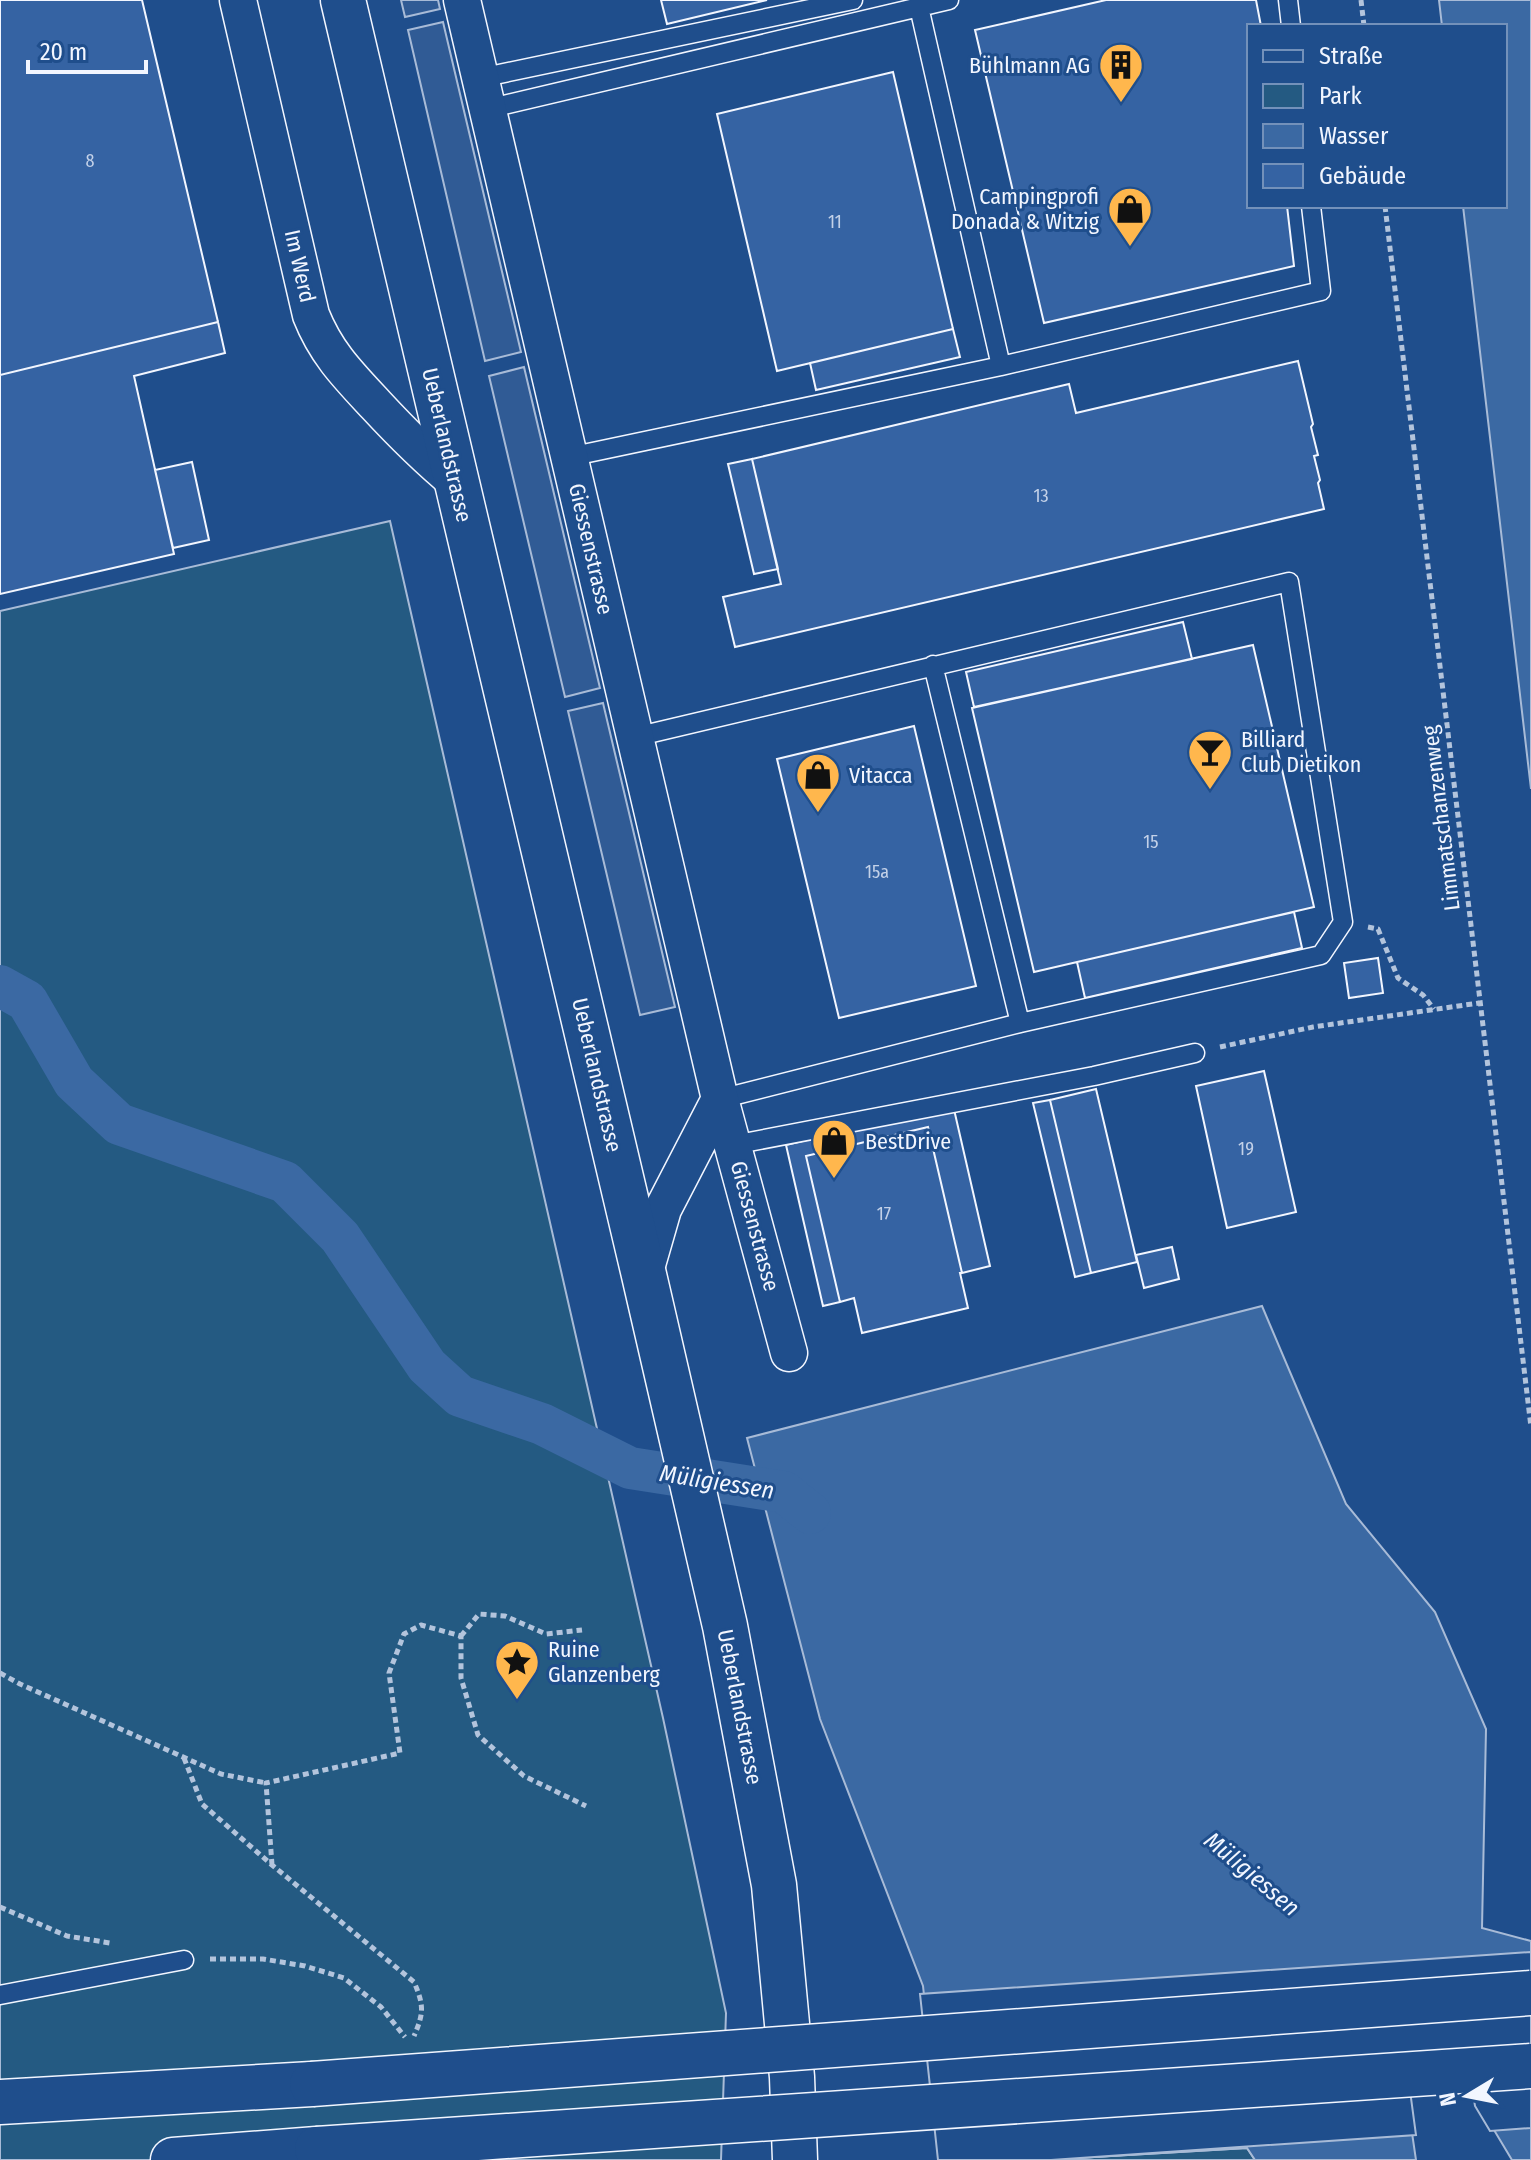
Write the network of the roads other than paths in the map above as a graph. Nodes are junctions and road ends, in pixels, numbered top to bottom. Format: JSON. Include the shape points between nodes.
{"nodes":[{"id":1,"x":238,"y":0,"type":"edge"},
{"id":2,"x":343,"y":0,"type":"edge"},
{"id":3,"x":462,"y":0,"type":"edge"},
{"id":4,"x":853,"y":0,"type":"edge"},
{"id":5,"x":949,"y":0,"type":"edge"},
{"id":6,"x":1288,"y":0,"type":"edge"},
{"id":7,"x":919,"y":7,"type":"junction"},
{"id":8,"x":1291,"y":24,"type":"edge"},
{"id":9,"x":484,"y":94,"type":"junction"},
{"id":10,"x":1311,"y":208,"type":"edge"},
{"id":11,"x":1001,"y":366,"type":"junction"},
{"id":12,"x":569,"y":457,"type":"junction"},
{"id":13,"x":456,"y":482,"type":"junction"},
{"id":14,"x":933,"y":665,"type":"junction"},
{"id":15,"x":635,"y":737,"type":"junction"},
{"id":16,"x":1020,"y":1023,"type":"junction"},
{"id":17,"x":1195,"y":1053,"type":"road end"},
{"id":18,"x":720,"y":1099,"type":"junction"},
{"id":19,"x":733,"y":1145,"type":"junction"},
{"id":20,"x":644,"y":1275,"type":"junction"},
{"id":21,"x":789,"y":1353,"type":"dead end"},
{"id":22,"x":184,"y":1960,"type":"road end"},
{"id":23,"x":1531,"y":1993,"type":"edge"},
{"id":24,"x":0,"y":1995,"type":"edge"},
{"id":25,"x":1531,"y":2066,"type":"edge"},
{"id":26,"x":0,"y":2102,"type":"edge"},
{"id":27,"x":173,"y":2160,"type":"edge"},
{"id":28,"x":795,"y":2160,"type":"edge"}],
"edges":[{"from":1,"to":13,"type":"street","name":"Im Werd","via":[[311,315],[321,339],[420,452]]},
{"from":2,"to":13,"type":"main road","name":"Ueberlandstrasse"},
{"from":3,"to":9,"type":"street","name":"Giessenstrasse"},
{"from":4,"to":9,"type":"lane"},
{"from":5,"to":7,"type":"lane"},
{"from":6,"to":8,"type":"lane"},
{"from":7,"to":9,"type":"lane"},
{"from":7,"to":11,"type":"lane"},
{"from":9,"to":12,"type":"street","name":"Giessenstrasse"},
{"from":10,"to":11,"type":"lane","via":[[1321,291]]},
{"from":11,"to":12,"type":"lane"},
{"from":12,"to":15,"type":"street","name":"Giessenstrasse"},
{"from":13,"to":20,"type":"main road","name":"Ueberlandstrasse"},
{"from":14,"to":15,"type":"lane"},
{"from":14,"to":16,"type":"lane"},
{"from":14,"to":16,"type":"lane","via":[[1289,582],[1343,922],[1321,955]]},
{"from":15,"to":18,"type":"street","name":"Giessenstrasse"},
{"from":16,"to":18,"type":"lane"},
{"from":17,"to":19,"type":"lane"},
{"from":18,"to":19,"type":"street","name":"Giessenstrasse"},
{"from":18,"to":20,"type":"street","via":[[663,1209]]},
{"from":19,"to":21,"type":"street","name":"Giessenstrasse"},
{"from":20,"to":28,"type":"main road","name":"Ueberlandstrasse","via":[[725,1626],[774,1885]]},
{"from":22,"to":24,"type":"lane"},
{"from":23,"to":26,"type":"main road","bridge":true,"via":[[312,2084]]},
{"from":25,"to":27,"type":"main road","bridge":true}]}
